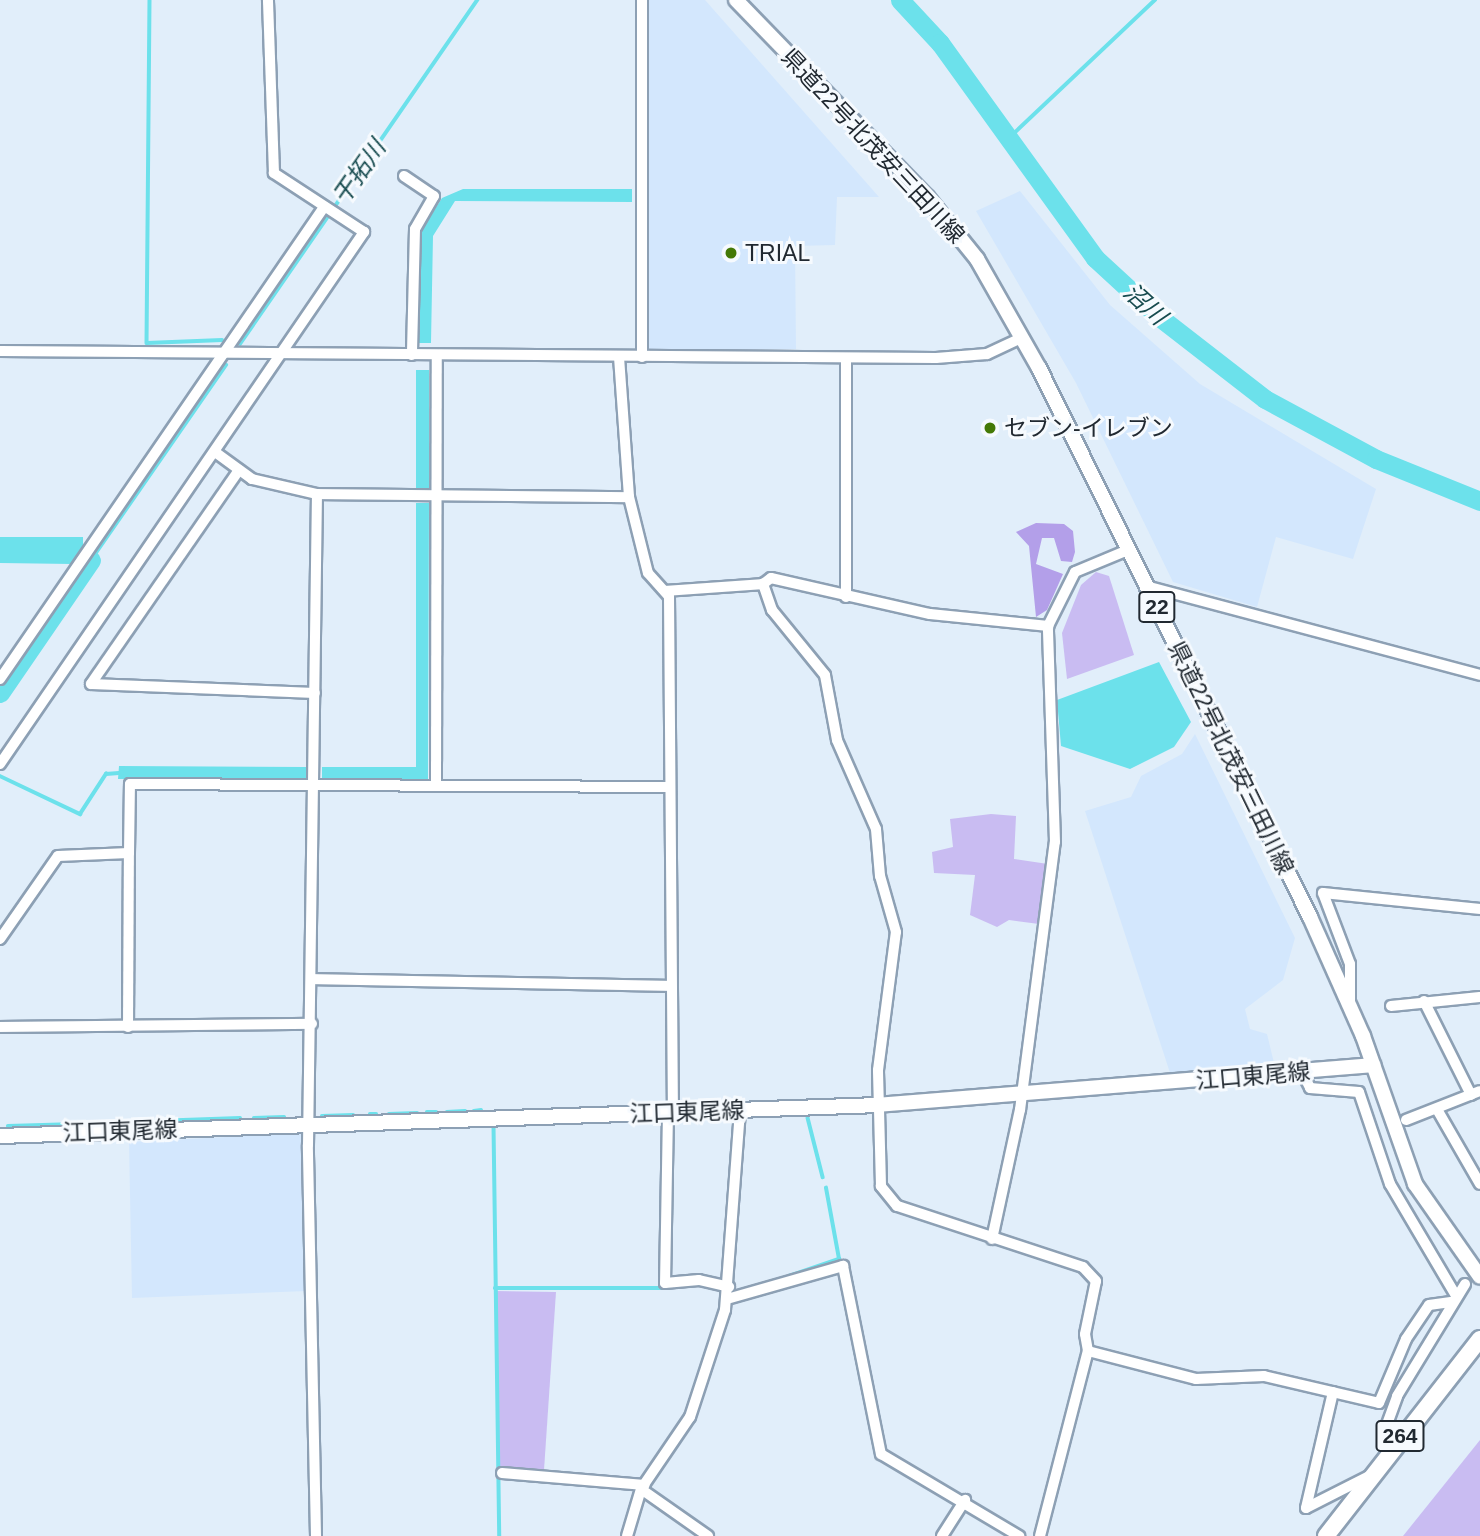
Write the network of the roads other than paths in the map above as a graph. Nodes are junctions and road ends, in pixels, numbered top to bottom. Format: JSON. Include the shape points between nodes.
{"nodes":[{"id":1,"x":268,"y":0,"type":"edge"},
{"id":2,"x":642,"y":0,"type":"edge"},
{"id":3,"x":736,"y":0,"type":"edge"},
{"id":4,"x":404,"y":176,"type":"dead end"},
{"id":5,"x":329,"y":210,"type":"junction"},
{"id":6,"x":1022,"y":338,"type":"junction"},
{"id":7,"x":0,"y":351,"type":"edge"},
{"id":8,"x":224,"y":353,"type":"junction"},
{"id":9,"x":281,"y":354,"type":"junction"},
{"id":10,"x":412,"y":355,"type":"junction"},
{"id":11,"x":437,"y":356,"type":"junction"},
{"id":12,"x":619,"y":357,"type":"junction"},
{"id":13,"x":642,"y":357,"type":"junction"},
{"id":14,"x":846,"y":358,"type":"junction"},
{"id":15,"x":215,"y":452,"type":"junction"},
{"id":16,"x":239,"y":470,"type":"junction"},
{"id":17,"x":317,"y":494,"type":"junction"},
{"id":18,"x":437,"y":496,"type":"junction"},
{"id":19,"x":629,"y":497,"type":"junction"},
{"id":20,"x":1128,"y":550,"type":"junction"},
{"id":21,"x":763,"y":584,"type":"junction"},
{"id":22,"x":1146,"y":586,"type":"junction"},
{"id":23,"x":666,"y":591,"type":"junction"},
{"id":24,"x":846,"y":597,"type":"junction"},
{"id":25,"x":1048,"y":626,"type":"junction"},
{"id":26,"x":1480,"y":675,"type":"edge"},
{"id":27,"x":0,"y":679,"type":"edge"},
{"id":28,"x":315,"y":693,"type":"junction"},
{"id":29,"x":0,"y":764,"type":"edge"},
{"id":30,"x":314,"y":785,"type":"junction"},
{"id":31,"x":436,"y":786,"type":"junction"},
{"id":32,"x":669,"y":787,"type":"junction"},
{"id":33,"x":129,"y":853,"type":"junction"},
{"id":34,"x":1480,"y":909,"type":"edge"},
{"id":35,"x":0,"y":939,"type":"edge"},
{"id":36,"x":312,"y":979,"type":"junction"},
{"id":37,"x":670,"y":986,"type":"junction"},
{"id":38,"x":1480,"y":997,"type":"edge"},
{"id":39,"x":1424,"y":1001,"type":"junction"},
{"id":40,"x":1350,"y":1006,"type":"junction"},
{"id":41,"x":1391,"y":1006,"type":"dead end"},
{"id":42,"x":312,"y":1024,"type":"junction"},
{"id":43,"x":0,"y":1027,"type":"edge"},
{"id":44,"x":128,"y":1027,"type":"junction"},
{"id":45,"x":1373,"y":1065,"type":"junction"},
{"id":46,"x":1302,"y":1072,"type":"junction"},
{"id":47,"x":1475,"y":1093,"type":"edge"},
{"id":48,"x":1019,"y":1096,"type":"junction"},
{"id":49,"x":877,"y":1105,"type":"junction"},
{"id":50,"x":740,"y":1110,"type":"junction"},
{"id":51,"x":1438,"y":1111,"type":"junction"},
{"id":52,"x":671,"y":1112,"type":"junction"},
{"id":53,"x":1406,"y":1121,"type":"dead end"},
{"id":54,"x":312,"y":1124,"type":"junction"},
{"id":55,"x":0,"y":1136,"type":"edge"},
{"id":56,"x":1480,"y":1184,"type":"edge"},
{"id":57,"x":992,"y":1239,"type":"junction"},
{"id":58,"x":1480,"y":1277,"type":"edge"},
{"id":59,"x":1465,"y":1284,"type":"dead end"},
{"id":60,"x":729,"y":1287,"type":"junction"},
{"id":61,"x":1453,"y":1298,"type":"junction"},
{"id":62,"x":727,"y":1299,"type":"junction"},
{"id":63,"x":1480,"y":1339,"type":"edge"},
{"id":64,"x":1088,"y":1351,"type":"junction"},
{"id":65,"x":1334,"y":1392,"type":"junction"},
{"id":66,"x":1394,"y":1443,"type":"junction"},
{"id":67,"x":502,"y":1473,"type":"dead end"},
{"id":68,"x":1369,"y":1476,"type":"junction"},
{"id":69,"x":642,"y":1487,"type":"junction"},
{"id":70,"x":964,"y":1500,"type":"junction"},
{"id":71,"x":316,"y":1536,"type":"edge"},
{"id":72,"x":627,"y":1536,"type":"edge"},
{"id":73,"x":708,"y":1536,"type":"edge"},
{"id":74,"x":942,"y":1536,"type":"edge"},
{"id":75,"x":1019,"y":1536,"type":"edge"},
{"id":76,"x":1040,"y":1536,"type":"edge"},
{"id":77,"x":1326,"y":1536,"type":"edge"}],
"edges":[{"from":1,"to":5,"type":"street","via":[[274,173]]},
{"from":2,"to":13,"type":"street"},
{"from":3,"to":6,"type":"main road","name":"県道22号北茂安三田川線","number":"22","via":[[927,197],[977,259]]},
{"from":4,"to":10,"type":"street","via":[[434,196],[415,229]]},
{"from":5,"to":8,"type":"street"},
{"from":5,"to":9,"type":"street","via":[[364,232]]},
{"from":6,"to":14,"type":"street","via":[[987,354]]},
{"from":6,"to":20,"type":"main road","name":"県道22号北茂安三田川線","number":"22"},
{"from":7,"to":8,"type":"street"},
{"from":8,"to":9,"type":"street"},
{"from":8,"to":27,"type":"street"},
{"from":9,"to":10,"type":"street"},
{"from":9,"to":15,"type":"street"},
{"from":10,"to":11,"type":"street"},
{"from":11,"to":12,"type":"street"},
{"from":11,"to":18,"type":"street"},
{"from":12,"to":13,"type":"street"},
{"from":12,"to":19,"type":"street"},
{"from":13,"to":14,"type":"street"},
{"from":14,"to":24,"type":"street"},
{"from":15,"to":16,"type":"street"},
{"from":15,"to":29,"type":"street"},
{"from":16,"to":17,"type":"street","via":[[252,480]]},
{"from":16,"to":28,"type":"street","via":[[91,684]]},
{"from":17,"to":18,"type":"street"},
{"from":17,"to":28,"type":"street"},
{"from":18,"to":19,"type":"street"},
{"from":18,"to":31,"type":"street"},
{"from":19,"to":23,"type":"street","via":[[648,573]]},
{"from":20,"to":22,"type":"main road","name":"県道22号北茂安三田川線","number":"22"},
{"from":20,"to":25,"type":"street","via":[[1075,572]]},
{"from":21,"to":23,"type":"street"},
{"from":21,"to":24,"type":"street","via":[[771,578]]},
{"from":21,"to":49,"type":"street","via":[[772,610],[825,675],[837,740],[876,829],[897,951]]},
{"from":22,"to":26,"type":"street"},
{"from":22,"to":40,"type":"main road","name":"県道22号北茂安三田川線","number":"22"},
{"from":23,"to":32,"type":"street"},
{"from":24,"to":25,"type":"street","via":[[985,623]]},
{"from":25,"to":48,"type":"street","via":[[1055,842]]},
{"from":28,"to":30,"type":"street"},
{"from":30,"to":31,"type":"street"},
{"from":30,"to":33,"type":"street","via":[[130,784]]},
{"from":30,"to":36,"type":"street"},
{"from":31,"to":32,"type":"street"},
{"from":32,"to":37,"type":"street"},
{"from":33,"to":35,"type":"street","via":[[58,856]]},
{"from":33,"to":44,"type":"street"},
{"from":34,"to":40,"type":"street","via":[[1323,893],[1350,964]]},
{"from":36,"to":37,"type":"street"},
{"from":36,"to":42,"type":"street"},
{"from":37,"to":52,"type":"street"},
{"from":38,"to":39,"type":"street"},
{"from":39,"to":41,"type":"street"},
{"from":39,"to":47,"type":"street"},
{"from":40,"to":45,"type":"main road","name":"県道22号北茂安三田川線","number":"22"},
{"from":42,"to":44,"type":"street"},
{"from":42,"to":54,"type":"street"},
{"from":43,"to":44,"type":"street"},
{"from":45,"to":46,"type":"main road","name":"江口東尾線"},
{"from":45,"to":58,"type":"main road","name":"県道22号北茂安三田川線","number":"22","via":[[1415,1184]]},
{"from":46,"to":48,"type":"main road","name":"江口東尾線"},
{"from":46,"to":61,"type":"street","via":[[1310,1088],[1356,1089],[1377,1129],[1410,1227]]},
{"from":47,"to":51,"type":"street"},
{"from":48,"to":49,"type":"main road","name":"江口東尾線"},
{"from":48,"to":57,"type":"street"},
{"from":49,"to":50,"type":"main road","name":"江口東尾線"},
{"from":49,"to":57,"type":"street","via":[[886,1195],[897,1206]]},
{"from":50,"to":52,"type":"main road","name":"江口東尾線"},
{"from":50,"to":60,"type":"street"},
{"from":51,"to":53,"type":"street"},
{"from":51,"to":56,"type":"street"},
{"from":52,"to":54,"type":"main road","name":"江口東尾線"},
{"from":52,"to":60,"type":"street","via":[[665,1283],[699,1280]]},
{"from":54,"to":55,"type":"main road","name":"江口東尾線"},
{"from":54,"to":71,"type":"street"},
{"from":57,"to":64,"type":"street","via":[[1093,1275]]},
{"from":59,"to":61,"type":"street"},
{"from":60,"to":62,"type":"street"},
{"from":61,"to":65,"type":"street","via":[[1429,1305],[1406,1339],[1380,1403]]},
{"from":61,"to":66,"type":"street","via":[[1398,1396],[1386,1427]]},
{"from":62,"to":69,"type":"street","via":[[690,1417]]},
{"from":62,"to":70,"type":"street","via":[[843,1266],[881,1454]]},
{"from":63,"to":66,"type":"highway","number":"264"},
{"from":64,"to":65,"type":"street","via":[[1196,1379],[1264,1376]]},
{"from":64,"to":76,"type":"street"},
{"from":65,"to":68,"type":"street","via":[[1306,1508]]},
{"from":66,"to":68,"type":"highway","number":"264"},
{"from":67,"to":69,"type":"street"},
{"from":68,"to":77,"type":"highway","number":"264"},
{"from":69,"to":72,"type":"street"},
{"from":69,"to":73,"type":"street"},
{"from":70,"to":74,"type":"street"},
{"from":70,"to":75,"type":"street","via":[[981,1518]]}]}
